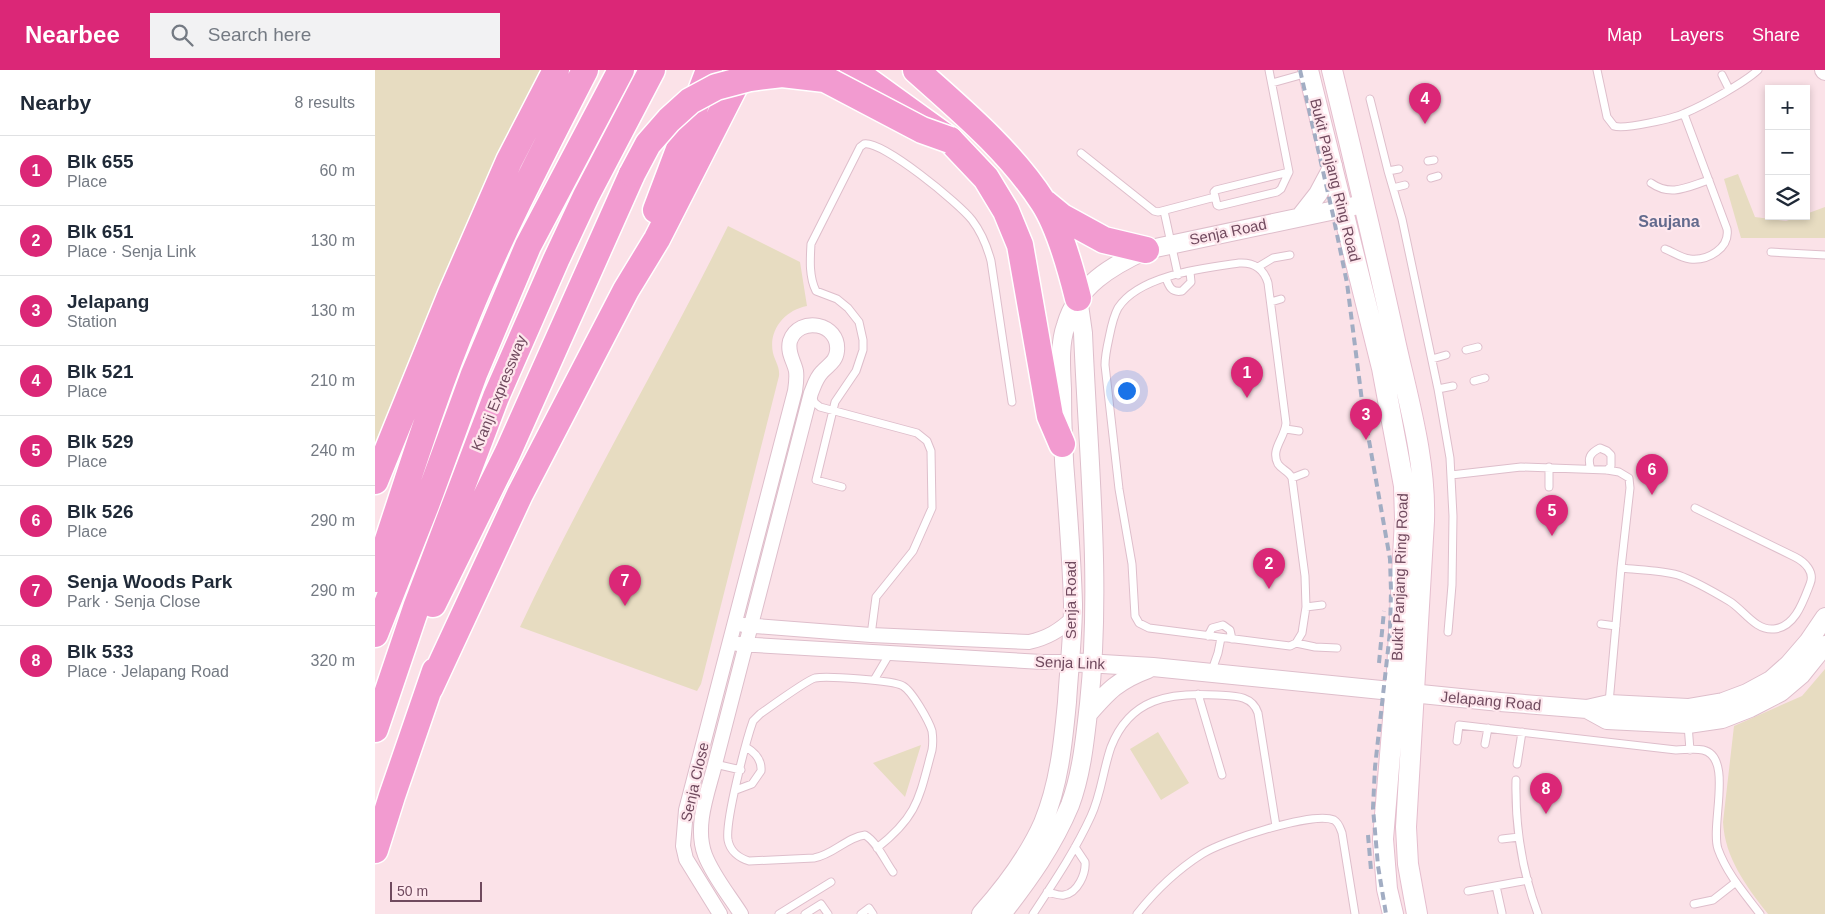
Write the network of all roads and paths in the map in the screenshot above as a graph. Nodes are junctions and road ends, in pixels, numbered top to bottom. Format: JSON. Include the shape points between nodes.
{"nodes":[{"id":1,"x":556,"y":70,"type":"edge"},
{"id":2,"x":585,"y":70,"type":"edge"},
{"id":3,"x":621,"y":70,"type":"edge"},
{"id":4,"x":652,"y":70,"type":"edge"},
{"id":5,"x":709,"y":70,"type":"edge"},
{"id":6,"x":743,"y":70,"type":"edge"},
{"id":7,"x":853,"y":70,"type":"edge"},
{"id":8,"x":905,"y":70,"type":"edge"},
{"id":9,"x":917,"y":70,"type":"edge"},
{"id":10,"x":1269,"y":70,"type":"edge"},
{"id":11,"x":1333,"y":70,"type":"edge"},
{"id":12,"x":1597,"y":70,"type":"edge"},
{"id":13,"x":1758,"y":70,"type":"edge"},
{"id":14,"x":1308,"y":72,"type":"edge"},
{"id":15,"x":1722,"y":75,"type":"dead end"},
{"id":16,"x":1272,"y":83,"type":"junction"},
{"id":17,"x":1729,"y":89,"type":"junction"},
{"id":18,"x":949,"y":99,"type":"junction"},
{"id":19,"x":1370,"y":99,"type":"dead end"},
{"id":20,"x":1684,"y":114,"type":"junction"},
{"id":21,"x":950,"y":140,"type":"junction"},
{"id":22,"x":1081,"y":153,"type":"dead end"},
{"id":23,"x":1333,"y":166,"type":"junction"},
{"id":24,"x":1399,"y":169,"type":"dead end"},
{"id":25,"x":1388,"y":171,"type":"junction"},
{"id":26,"x":1289,"y":172,"type":"junction"},
{"id":27,"x":1709,"y":180,"type":"junction"},
{"id":28,"x":1651,"y":183,"type":"dead end"},
{"id":29,"x":1405,"y":185,"type":"dead end"},
{"id":30,"x":1393,"y":188,"type":"junction"},
{"id":31,"x":1215,"y":197,"type":"junction"},
{"id":32,"x":1044,"y":203,"type":"junction"},
{"id":33,"x":1365,"y":204,"type":"junction"},
{"id":34,"x":1343,"y":209,"type":"junction"},
{"id":35,"x":1165,"y":211,"type":"junction"},
{"id":36,"x":1299,"y":216,"type":"junction"},
{"id":37,"x":1171,"y":244,"type":"junction"},
{"id":38,"x":1665,"y":249,"type":"dead end"},
{"id":39,"x":1146,"y":250,"type":"junction"},
{"id":40,"x":1771,"y":252,"type":"dead end"},
{"id":41,"x":1290,"y":255,"type":"dead end"},
{"id":42,"x":1825,"y":255,"type":"edge"},
{"id":43,"x":1258,"y":267,"type":"junction"},
{"id":44,"x":1190,"y":272,"type":"junction"},
{"id":45,"x":1178,"y":274,"type":"junction"},
{"id":46,"x":1166,"y":278,"type":"junction"},
{"id":47,"x":626,"y":290,"type":"junction"},
{"id":48,"x":1078,"y":298,"type":"junction"},
{"id":49,"x":1281,"y":299,"type":"dead end"},
{"id":50,"x":1271,"y":302,"type":"junction"},
{"id":51,"x":1478,"y":347,"type":"dead end"},
{"id":52,"x":1466,"y":350,"type":"dead end"},
{"id":53,"x":1446,"y":355,"type":"dead end"},
{"id":54,"x":1432,"y":359,"type":"junction"},
{"id":55,"x":794,"y":364,"type":"junction"},
{"id":56,"x":823,"y":371,"type":"junction"},
{"id":57,"x":1485,"y":378,"type":"dead end"},
{"id":58,"x":1473,"y":381,"type":"dead end"},
{"id":59,"x":1453,"y":386,"type":"dead end"},
{"id":60,"x":1438,"y":390,"type":"junction"},
{"id":61,"x":811,"y":393,"type":"junction"},
{"id":62,"x":1012,"y":402,"type":"dead end"},
{"id":63,"x":820,"y":407,"type":"junction"},
{"id":64,"x":832,"y":410,"type":"junction"},
{"id":65,"x":805,"y":416,"type":"junction"},
{"id":66,"x":1286,"y":429,"type":"junction"},
{"id":67,"x":1299,"y":431,"type":"dead end"},
{"id":68,"x":1062,"y":444,"type":"junction"},
{"id":69,"x":508,"y":452,"type":"junction"},
{"id":70,"x":1549,"y":468,"type":"junction"},
{"id":71,"x":1591,"y":469,"type":"junction"},
{"id":72,"x":1607,"y":470,"type":"junction"},
{"id":73,"x":1305,"y":473,"type":"dead end"},
{"id":74,"x":1451,"y":475,"type":"junction"},
{"id":75,"x":1292,"y":478,"type":"junction"},
{"id":76,"x":375,"y":481,"type":"edge"},
{"id":77,"x":842,"y":487,"type":"dead end"},
{"id":78,"x":1549,"y":487,"type":"dead end"},
{"id":79,"x":1695,"y":508,"type":"dead end"},
{"id":80,"x":1621,"y":568,"type":"junction"},
{"id":81,"x":375,"y":578,"type":"edge"},
{"id":82,"x":1322,"y":606,"type":"dead end"},
{"id":83,"x":1306,"y":607,"type":"junction"},
{"id":84,"x":1825,"y":617,"type":"edge"},
{"id":85,"x":1073,"y":618,"type":"junction"},
{"id":86,"x":735,"y":623,"type":"junction"},
{"id":87,"x":1601,"y":624,"type":"dead end"},
{"id":88,"x":751,"y":626,"type":"junction"},
{"id":89,"x":1616,"y":626,"type":"junction"},
{"id":90,"x":1448,"y":632,"type":"dead end"},
{"id":91,"x":375,"y":634,"type":"edge"},
{"id":92,"x":871,"y":635,"type":"junction"},
{"id":93,"x":1208,"y":636,"type":"junction"},
{"id":94,"x":1221,"y":638,"type":"junction"},
{"id":95,"x":1232,"y":639,"type":"junction"},
{"id":96,"x":730,"y":643,"type":"junction"},
{"id":97,"x":1296,"y":643,"type":"junction"},
{"id":98,"x":1825,"y":645,"type":"edge"},
{"id":99,"x":745,"y":646,"type":"junction"},
{"id":100,"x":1337,"y":648,"type":"dead end"},
{"id":101,"x":890,"y":653,"type":"junction"},
{"id":102,"x":1069,"y":662,"type":"junction"},
{"id":103,"x":1092,"y":663,"type":"junction"},
{"id":104,"x":1153,"y":667,"type":"junction"},
{"id":105,"x":1211,"y":673,"type":"junction"},
{"id":106,"x":874,"y":680,"type":"junction"},
{"id":107,"x":430,"y":688,"type":"junction"},
{"id":108,"x":1396,"y":692,"type":"junction"},
{"id":109,"x":1198,"y":694,"type":"junction"},
{"id":110,"x":1608,"y":712,"type":"junction"},
{"id":111,"x":1088,"y":714,"type":"junction"},
{"id":112,"x":1688,"y":716,"type":"junction"},
{"id":113,"x":379,"y":718,"type":"edge"},
{"id":114,"x":1488,"y":728,"type":"junction"},
{"id":115,"x":1522,"y":732,"type":"junction"},
{"id":116,"x":1457,"y":741,"type":"dead end"},
{"id":117,"x":1485,"y":744,"type":"dead end"},
{"id":118,"x":746,"y":747,"type":"junction"},
{"id":119,"x":1690,"y":750,"type":"junction"},
{"id":120,"x":715,"y":764,"type":"junction"},
{"id":121,"x":1517,"y":764,"type":"dead end"},
{"id":122,"x":741,"y":770,"type":"junction"},
{"id":123,"x":1222,"y":775,"type":"dead end"},
{"id":124,"x":1516,"y":780,"type":"dead end"},
{"id":125,"x":736,"y":790,"type":"junction"},
{"id":126,"x":1276,"y":826,"type":"junction"},
{"id":127,"x":1519,"y":837,"type":"junction"},
{"id":128,"x":1502,"y":839,"type":"dead end"},
{"id":129,"x":1075,"y":847,"type":"junction"},
{"id":130,"x":877,"y":848,"type":"junction"},
{"id":131,"x":375,"y":850,"type":"edge"},
{"id":132,"x":1408,"y":860,"type":"junction"},
{"id":133,"x":1385,"y":871,"type":"junction"},
{"id":134,"x":893,"y":872,"type":"dead end"},
{"id":135,"x":1528,"y":880,"type":"junction"},
{"id":136,"x":831,"y":882,"type":"dead end"},
{"id":137,"x":1736,"y":882,"type":"junction"},
{"id":138,"x":1496,"y":886,"type":"junction"},
{"id":139,"x":1468,"y":891,"type":"dead end"},
{"id":140,"x":1047,"y":892,"type":"junction"},
{"id":141,"x":804,"y":898,"type":"junction"},
{"id":142,"x":796,"y":903,"type":"junction"},
{"id":143,"x":1694,"y":904,"type":"dead end"},
{"id":144,"x":806,"y":913,"type":"edge"},
{"id":145,"x":1502,"y":913,"type":"dead end"},
{"id":146,"x":720,"y":914,"type":"edge"},
{"id":147,"x":741,"y":914,"type":"edge"},
{"id":148,"x":779,"y":914,"type":"edge"},
{"id":149,"x":828,"y":914,"type":"edge"},
{"id":150,"x":861,"y":914,"type":"edge"},
{"id":151,"x":873,"y":914,"type":"edge"},
{"id":152,"x":981,"y":914,"type":"edge"},
{"id":153,"x":1002,"y":914,"type":"edge"},
{"id":154,"x":1033,"y":914,"type":"edge"},
{"id":155,"x":1137,"y":914,"type":"edge"},
{"id":156,"x":1355,"y":914,"type":"edge"},
{"id":157,"x":1393,"y":914,"type":"edge"},
{"id":158,"x":1417,"y":914,"type":"edge"},
{"id":159,"x":1538,"y":914,"type":"edge"},
{"id":160,"x":1760,"y":914,"type":"edge"}],
"edges":[{"from":1,"to":76,"type":"highway","via":[[509,161]]},
{"from":2,"to":81,"type":"highway","via":[[523,191],[468,313],[423,433]]},
{"from":3,"to":91,"type":"highway","via":[[528,246],[474,374],[427,505]]},
{"from":4,"to":113,"type":"highway","name":"Kranji Expressway","via":[[586,196],[496,397],[424,586]]},
{"from":5,"to":47,"type":"highway"},
{"from":6,"to":47,"type":"highway","via":[[657,239]]},
{"from":7,"to":21,"type":"highway","bridge":true},
{"from":8,"to":18,"type":"highway"},
{"from":9,"to":18,"type":"highway"},
{"from":10,"to":16,"type":"lane"},
{"from":11,"to":33,"type":"main road","name":"Bukit Panjang Ring Road"},
{"from":12,"to":20,"type":"lane","via":[[1607,117],[1615,126],[1625,128]]},
{"from":13,"to":17,"type":"lane"},
{"from":14,"to":16,"type":"lane"},
{"from":14,"to":23,"type":"main road","name":"Bukit Panjang Ring Road"},
{"from":15,"to":17,"type":"lane"},
{"from":16,"to":26,"type":"lane"},
{"from":17,"to":20,"type":"lane"},
{"from":18,"to":32,"type":"highway","via":[[1008,157]]},
{"from":19,"to":25,"type":"lane"},
{"from":20,"to":27,"type":"lane"},
{"from":21,"to":68,"type":"highway","via":[[986,178],[1006,211],[1020,245],[1050,416]]},
{"from":21,"to":69,"type":"highway","bridge":true,"via":[[922,130],[825,79],[781,74],[750,78],[717,87],[690,102],[648,144],[632,174]]},
{"from":22,"to":35,"type":"lane","via":[[1151,210]]},
{"from":23,"to":34,"type":"main road","name":"Bukit Panjang Ring Road"},
{"from":23,"to":36,"type":"street","via":[[1318,194]]},
{"from":24,"to":25,"type":"lane"},
{"from":25,"to":30,"type":"lane"},
{"from":26,"to":31,"type":"lane","via":[[1216,190]]},
{"from":26,"to":31,"type":"lane","via":[[1277,192],[1219,206]]},
{"from":27,"to":28,"type":"lane","via":[[1671,191]]},
{"from":27,"to":38,"type":"lane","via":[[1727,229],[1725,244],[1711,255],[1691,260]]},
{"from":29,"to":30,"type":"lane"},
{"from":30,"to":54,"type":"lane"},
{"from":31,"to":35,"type":"lane"},
{"from":32,"to":39,"type":"highway","via":[[1104,240]]},
{"from":32,"to":48,"type":"highway","via":[[1066,257]]},
{"from":33,"to":34,"type":"street","name":"Senja Road"},
{"from":33,"to":108,"type":"main road","name":"Bukit Panjang Ring Road","via":[[1417,437],[1424,484],[1425,521]]},
{"from":34,"to":36,"type":"street","name":"Senja Road"},
{"from":34,"to":108,"type":"main road","name":"Bukit Panjang Ring Road","via":[[1382,368],[1404,486]]},
{"from":35,"to":37,"type":"lane"},
{"from":36,"to":37,"type":"street","name":"Senja Road"},
{"from":37,"to":39,"type":"street","name":"Senja Road"},
{"from":37,"to":45,"type":"lane"},
{"from":39,"to":48,"type":"street","name":"Senja Road","via":[[1106,272]]},
{"from":40,"to":42,"type":"lane"},
{"from":41,"to":43,"type":"lane","via":[[1273,258]]},
{"from":43,"to":44,"type":"lane","via":[[1239,263]]},
{"from":43,"to":50,"type":"lane","via":[[1267,278]]},
{"from":44,"to":45,"type":"lane"},
{"from":44,"to":46,"type":"lane","via":[[1191,282],[1182,291],[1173,291]]},
{"from":45,"to":46,"type":"lane"},
{"from":46,"to":93,"type":"lane","via":[[1139,290],[1119,307],[1113,319],[1105,365],[1119,489],[1132,564],[1136,619],[1149,628]]},
{"from":47,"to":107,"type":"highway","via":[[520,494]]},
{"from":48,"to":68,"type":"street","name":"Senja Road","via":[[1066,324],[1061,351]]},
{"from":48,"to":103,"type":"street","name":"Senja Road","via":[[1083,333],[1092,522]]},
{"from":49,"to":50,"type":"lane"},
{"from":50,"to":66,"type":"lane"},
{"from":51,"to":52,"type":"lane"},
{"from":53,"to":54,"type":"lane"},
{"from":54,"to":60,"type":"lane"},
{"from":55,"to":56,"type":"street","via":[[807,372]]},
{"from":55,"to":56,"type":"street","name":"Senja Close","via":[[789,349],[791,341],[800,328],[816,325],[830,331],[837,345],[834,361]]},
{"from":55,"to":86,"type":"street","name":"Senja Close","via":[[795,391]]},
{"from":56,"to":61,"type":"street","name":"Senja Close"},
{"from":57,"to":58,"type":"lane"},
{"from":59,"to":60,"type":"lane"},
{"from":60,"to":74,"type":"lane"},
{"from":61,"to":63,"type":"lane","via":[[813,401]]},
{"from":61,"to":65,"type":"street","name":"Senja Close"},
{"from":62,"to":64,"type":"lane","via":[[991,261],[980,232],[967,214],[911,168],[868,143],[860,148],[811,244],[809,260],[816,291],[843,303],[856,317],[863,334],[860,361]]},
{"from":63,"to":64,"type":"lane"},
{"from":63,"to":65,"type":"lane"},
{"from":64,"to":77,"type":"lane","via":[[816,480]]},
{"from":64,"to":92,"type":"lane","via":[[917,433],[927,441],[931,451],[932,508],[914,549],[876,596]]},
{"from":65,"to":88,"type":"street","name":"Senja Close"},
{"from":66,"to":67,"type":"lane"},
{"from":66,"to":75,"type":"lane","via":[[1275,455],[1280,466]]},
{"from":68,"to":85,"type":"street","name":"Senja Road"},
{"from":69,"to":107,"type":"highway"},
{"from":69,"to":113,"type":"highway"},
{"from":70,"to":71,"type":"lane"},
{"from":70,"to":74,"type":"lane","via":[[1521,467]]},
{"from":70,"to":78,"type":"lane"},
{"from":71,"to":72,"type":"lane"},
{"from":71,"to":72,"type":"lane","via":[[1589,456],[1600,448],[1611,455],[1611,466]]},
{"from":72,"to":80,"type":"lane","via":[[1622,473],[1630,480]]},
{"from":73,"to":75,"type":"lane"},
{"from":74,"to":90,"type":"lane","via":[[1452,585]]},
{"from":75,"to":83,"type":"lane"},
{"from":79,"to":80,"type":"lane","via":[[1806,565],[1811,581],[1789,624],[1771,629],[1762,626],[1737,606],[1683,577]]},
{"from":80,"to":89,"type":"lane"},
{"from":82,"to":83,"type":"lane"},
{"from":83,"to":97,"type":"lane","via":[[1303,633]]},
{"from":84,"to":112,"type":"street","name":"Jelapang Road","via":[[1808,642],[1771,680]]},
{"from":85,"to":92,"type":"street","name":"Senja Link","via":[[1052,635],[1029,642]]},
{"from":85,"to":102,"type":"street","name":"Senja Road"},
{"from":86,"to":88,"type":"street"},
{"from":86,"to":96,"type":"street","name":"Senja Close"},
{"from":87,"to":89,"type":"lane"},
{"from":88,"to":92,"type":"street","name":"Senja Link"},
{"from":88,"to":99,"type":"street","name":"Senja Close"},
{"from":89,"to":110,"type":"lane"},
{"from":93,"to":94,"type":"lane"},
{"from":93,"to":95,"type":"lane","via":[[1212,628],[1223,625],[1230,630]]},
{"from":94,"to":95,"type":"lane"},
{"from":94,"to":105,"type":"lane"},
{"from":95,"to":97,"type":"lane","via":[[1285,646]]},
{"from":96,"to":99,"type":"street"},
{"from":96,"to":146,"type":"street","name":"Senja Close","via":[[683,831],[687,860]]},
{"from":97,"to":100,"type":"lane"},
{"from":98,"to":112,"type":"street","name":"Jelapang Road","via":[[1781,692],[1722,719]]},
{"from":99,"to":101,"type":"street","name":"Senja Link"},
{"from":99,"to":120,"type":"street","name":"Senja Close"},
{"from":101,"to":102,"type":"street","name":"Senja Link"},
{"from":101,"to":106,"type":"lane"},
{"from":102,"to":103,"type":"street","name":"Senja Link"},
{"from":102,"to":152,"type":"street","name":"Senja Road","via":[[1061,760],[1053,795],[1028,851]]},
{"from":103,"to":104,"type":"street","name":"Senja Link"},
{"from":103,"to":111,"type":"street","name":"Senja Road"},
{"from":104,"to":105,"type":"street","name":"Senja Link"},
{"from":104,"to":111,"type":"street","via":[[1116,684]]},
{"from":105,"to":108,"type":"street","name":"Senja Link"},
{"from":106,"to":118,"type":"lane","via":[[812,680],[755,718]]},
{"from":106,"to":130,"type":"lane","via":[[896,683],[907,689],[931,729],[933,744],[917,803],[905,823]]},
{"from":107,"to":131,"type":"highway"},
{"from":108,"to":110,"type":"street","name":"Jelapang Road"},
{"from":108,"to":132,"type":"main road","name":"Bukit Panjang Ring Road","via":[[1407,794]]},
{"from":108,"to":133,"type":"main road","via":[[1388,702],[1393,718],[1383,838]]},
{"from":109,"to":123,"type":"lane"},
{"from":109,"to":126,"type":"lane","via":[[1242,697],[1255,706]]},
{"from":109,"to":129,"type":"lane","via":[[1149,702],[1128,720],[1112,747],[1092,814]]},
{"from":110,"to":112,"type":"street","name":"Jelapang Road"},
{"from":111,"to":153,"type":"street","name":"Senja Road","via":[[1080,768],[1070,804],[1045,856]]},
{"from":112,"to":119,"type":"lane"},
{"from":114,"to":115,"type":"lane"},
{"from":114,"to":116,"type":"lane","via":[[1459,725]]},
{"from":114,"to":117,"type":"lane"},
{"from":115,"to":119,"type":"lane"},
{"from":115,"to":121,"type":"lane"},
{"from":118,"to":122,"type":"lane"},
{"from":118,"to":125,"type":"lane","via":[[760,760],[761,771],[752,784]]},
{"from":119,"to":137,"type":"lane","via":[[1708,752],[1717,763],[1720,781],[1716,840]]},
{"from":120,"to":122,"type":"lane"},
{"from":120,"to":147,"type":"street","name":"Senja Close","via":[[704,806],[701,840],[710,865]]},
{"from":122,"to":125,"type":"lane"},
{"from":124,"to":127,"type":"lane"},
{"from":125,"to":130,"type":"lane","via":[[728,840],[744,859],[757,862],[820,857],[863,835],[871,839]]},
{"from":126,"to":155,"type":"lane","via":[[1203,853],[1164,884]]},
{"from":126,"to":156,"type":"lane","via":[[1324,818],[1337,823],[1342,833]]},
{"from":127,"to":128,"type":"lane"},
{"from":127,"to":135,"type":"lane"},
{"from":129,"to":140,"type":"lane"},
{"from":129,"to":140,"type":"lane","via":[[1083,856],[1086,868],[1078,885],[1066,895]]},
{"from":130,"to":134,"type":"lane"},
{"from":132,"to":133,"type":"main road","via":[[1399,853],[1393,854]]},
{"from":132,"to":158,"type":"main road","name":"Bukit Panjang Ring Road"},
{"from":133,"to":157,"type":"main road"},
{"from":135,"to":138,"type":"lane"},
{"from":135,"to":159,"type":"lane"},
{"from":136,"to":141,"type":"lane"},
{"from":137,"to":143,"type":"lane","via":[[1713,900]]},
{"from":137,"to":160,"type":"lane"},
{"from":138,"to":139,"type":"lane"},
{"from":138,"to":145,"type":"lane"},
{"from":140,"to":154,"type":"lane"},
{"from":141,"to":142,"type":"lane"},
{"from":141,"to":144,"type":"lane"},
{"from":142,"to":144,"type":"lane"},
{"from":142,"to":148,"type":"lane"},
{"from":144,"to":149,"type":"lane","via":[[821,904]]},
{"from":150,"to":151,"type":"lane","via":[[869,908]]}]}
